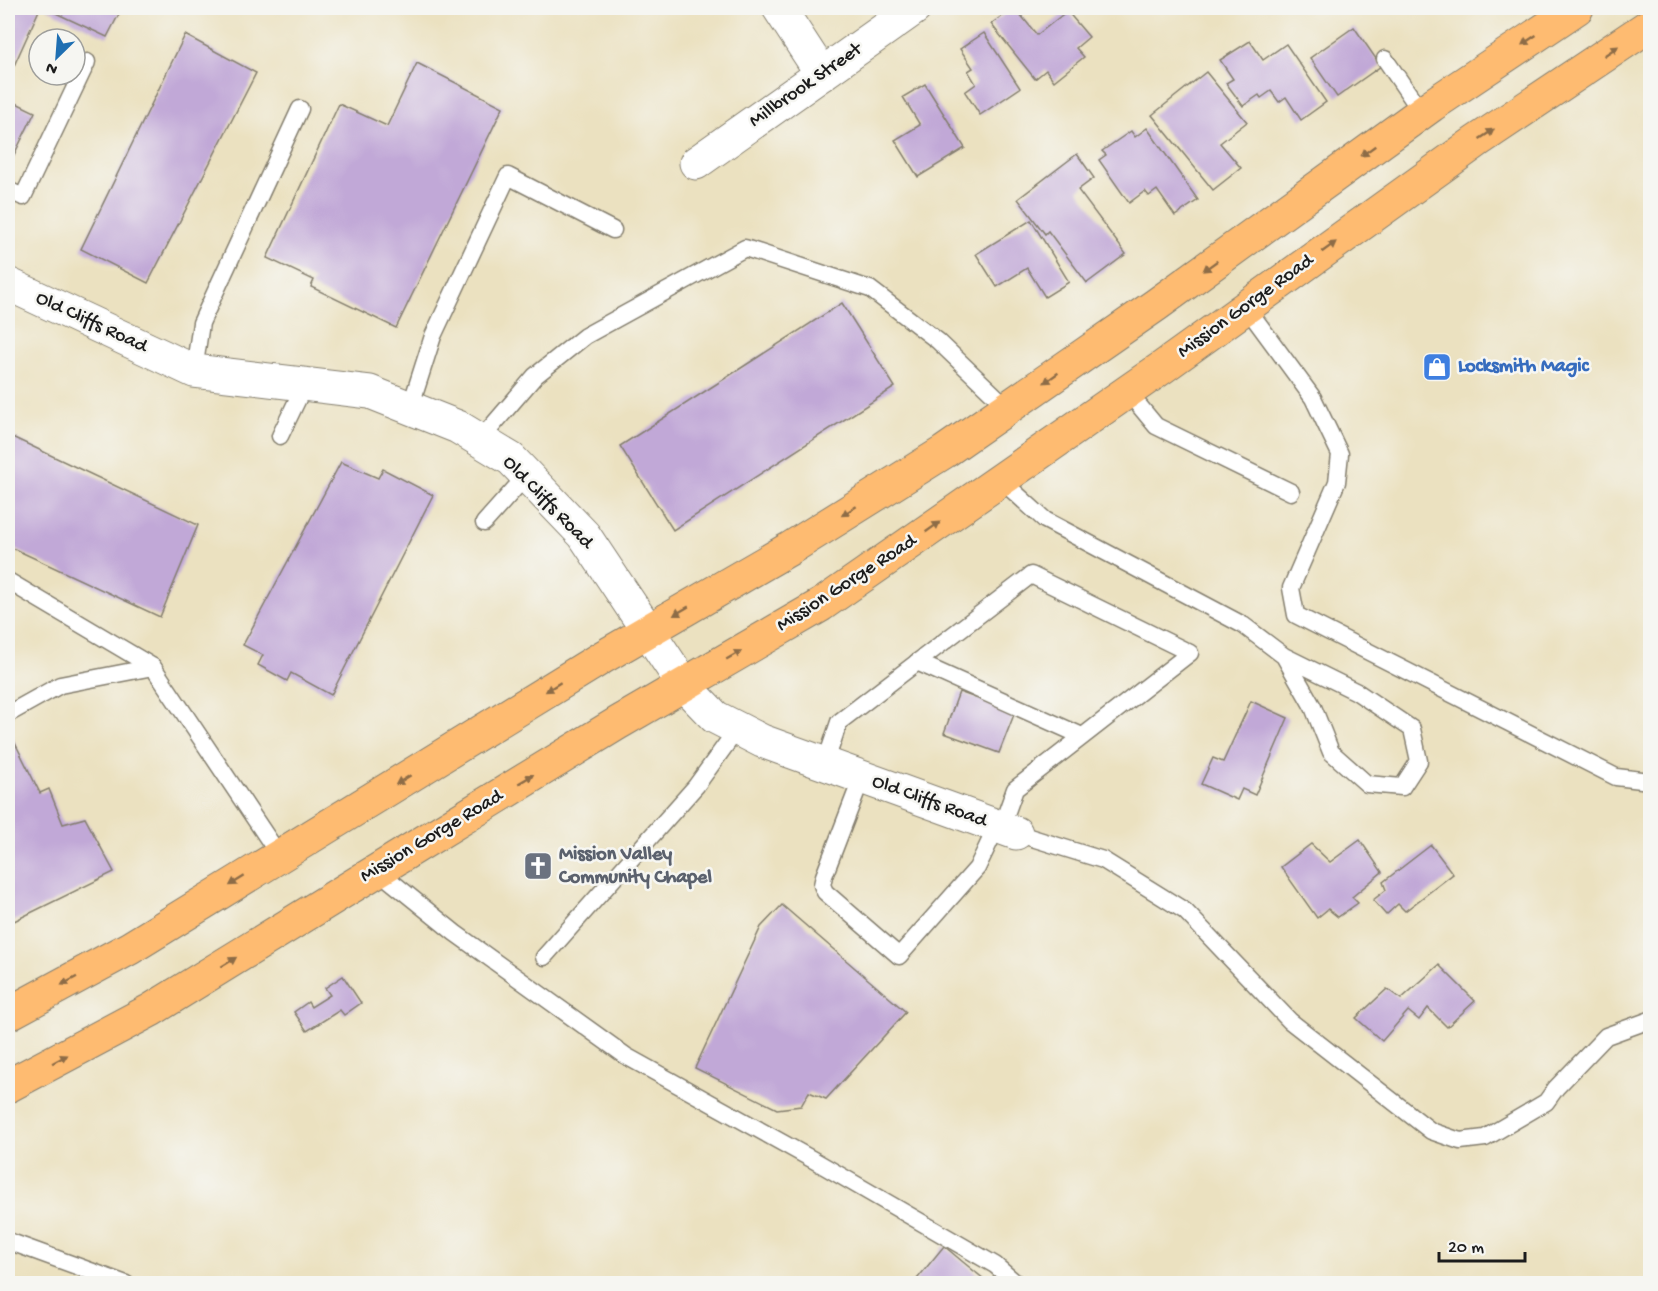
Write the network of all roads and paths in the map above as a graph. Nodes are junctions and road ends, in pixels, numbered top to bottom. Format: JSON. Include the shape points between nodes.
{"nodes":[{"id":1,"x":779,"y":8,"type":"edge"},
{"id":2,"x":915,"y":8,"type":"edge"},
{"id":3,"x":1577,"y":8,"type":"edge"},
{"id":4,"x":1650,"y":25,"type":"edge"},
{"id":5,"x":1385,"y":59,"type":"dead end"},
{"id":6,"x":822,"y":74,"type":"junction"},
{"id":7,"x":75,"y":87,"type":"edge"},
{"id":8,"x":300,"y":109,"type":"dead end"},
{"id":9,"x":1422,"y":112,"type":"junction"},
{"id":10,"x":696,"y":163,"type":"dead end"},
{"id":11,"x":8,"y":190,"type":"edge"},
{"id":12,"x":613,"y":230,"type":"dead end"},
{"id":13,"x":8,"y":284,"type":"edge"},
{"id":14,"x":1246,"y":307,"type":"junction"},
{"id":15,"x":194,"y":371,"type":"junction"},
{"id":16,"x":305,"y":384,"type":"junction"},
{"id":17,"x":1127,"y":391,"type":"junction"},
{"id":18,"x":410,"y":408,"type":"junction"},
{"id":19,"x":1008,"y":408,"type":"junction"},
{"id":20,"x":280,"y":436,"type":"dead end"},
{"id":21,"x":480,"y":440,"type":"junction"},
{"id":22,"x":526,"y":476,"type":"junction"},
{"id":23,"x":1000,"y":479,"type":"junction"},
{"id":24,"x":1292,"y":492,"type":"dead end"},
{"id":25,"x":484,"y":523,"type":"dead end"},
{"id":26,"x":8,"y":581,"type":"edge"},
{"id":27,"x":647,"y":631,"type":"junction"},
{"id":28,"x":1284,"y":656,"type":"junction"},
{"id":29,"x":917,"y":662,"type":"junction"},
{"id":30,"x":153,"y":668,"type":"junction"},
{"id":31,"x":684,"y":685,"type":"junction"},
{"id":32,"x":8,"y":714,"type":"edge"},
{"id":33,"x":738,"y":728,"type":"junction"},
{"id":34,"x":1082,"y":736,"type":"junction"},
{"id":35,"x":825,"y":764,"type":"junction"},
{"id":36,"x":862,"y":777,"type":"junction"},
{"id":37,"x":1650,"y":781,"type":"edge"},
{"id":38,"x":1005,"y":829,"type":"junction"},
{"id":39,"x":279,"y":855,"type":"junction"},
{"id":40,"x":377,"y":870,"type":"junction"},
{"id":41,"x":544,"y":957,"type":"dead end"},
{"id":42,"x":8,"y":1014,"type":"edge"},
{"id":43,"x":1650,"y":1020,"type":"edge"},
{"id":44,"x":8,"y":1086,"type":"edge"},
{"id":45,"x":8,"y":1241,"type":"edge"},
{"id":46,"x":126,"y":1284,"type":"edge"},
{"id":47,"x":1017,"y":1284,"type":"edge"}],
"edges":[{"from":1,"to":6,"type":"street"},
{"from":2,"to":6,"type":"street","name":"Millbrook Street"},
{"from":3,"to":9,"type":"main road","one_way":true},
{"from":14,"to":4,"type":"main road","name":"Mission Gorge Road","one_way":true,"via":[[1477,141]]},
{"from":5,"to":9,"type":"lane"},
{"from":6,"to":10,"type":"street","name":"Millbrook Street"},
{"from":7,"to":11,"type":"lane","via":[[23,197]]},
{"from":8,"to":15,"type":"lane","via":[[201,323]]},
{"from":9,"to":19,"type":"main road","one_way":true},
{"from":12,"to":18,"type":"lane","via":[[507,176],[433,336]]},
{"from":13,"to":15,"type":"street","name":"Old Cliffs Road"},
{"from":14,"to":17,"type":"main road","name":"Mission Gorge Road"},
{"from":14,"to":37,"type":"lane","via":[[1313,398],[1340,454],[1337,482],[1291,588],[1296,615],[1616,777]]},
{"from":15,"to":16,"type":"street","name":"Old Cliffs Road"},
{"from":16,"to":18,"type":"street","name":"Old Cliffs Road","via":[[370,392]]},
{"from":16,"to":20,"type":"lane"},
{"from":17,"to":23,"type":"main road","name":"Mission Gorge Road"},
{"from":17,"to":24,"type":"lane","via":[[1156,426]]},
{"from":18,"to":21,"type":"street","name":"Old Cliffs Road"},
{"from":19,"to":21,"type":"lane","via":[[938,341],[870,289],[745,248],[585,336],[535,376]]},
{"from":19,"to":27,"type":"main road","one_way":true,"via":[[789,549]]},
{"from":21,"to":22,"type":"street","name":"Old Cliffs Road","via":[[511,459]]},
{"from":22,"to":25,"type":"lane"},
{"from":22,"to":27,"type":"street","name":"Old Cliffs Road","via":[[584,536]]},
{"from":23,"to":28,"type":"lane","via":[[1046,520],[1243,624]]},
{"from":31,"to":23,"type":"main road","name":"Mission Gorge Road","one_way":true,"via":[[821,605]]},
{"from":26,"to":30,"type":"lane"},
{"from":27,"to":31,"type":"street","name":"Old Cliffs Road"},
{"from":27,"to":39,"type":"main road","one_way":true},
{"from":28,"to":28,"type":"lane","via":[[1313,708],[1331,752],[1367,784],[1402,788],[1419,761],[1412,729],[1358,692]]},
{"from":29,"to":34,"type":"lane"},
{"from":29,"to":34,"type":"lane","via":[[1031,575],[1190,653]]},
{"from":29,"to":35,"type":"lane","via":[[839,722]]},
{"from":30,"to":32,"type":"lane","via":[[60,685]]},
{"from":30,"to":39,"type":"lane"},
{"from":31,"to":33,"type":"street","name":"Old Cliffs Road","via":[[715,717]]},
{"from":40,"to":31,"type":"main road","name":"Mission Gorge Road","one_way":true},
{"from":33,"to":35,"type":"street","name":"Old Cliffs Road"},
{"from":33,"to":41,"type":"lane","via":[[696,786]]},
{"from":34,"to":38,"type":"lane","via":[[1015,789]]},
{"from":35,"to":36,"type":"street","name":"Old Cliffs Road"},
{"from":36,"to":38,"type":"street","name":"Old Cliffs Road"},
{"from":36,"to":38,"type":"lane","via":[[822,885],[825,892],[899,956],[977,868]]},
{"from":38,"to":43,"type":"lane","via":[[1103,860],[1185,911],[1290,1021],[1431,1131],[1460,1141],[1485,1138],[1546,1102],[1606,1036]]},
{"from":39,"to":42,"type":"main road","one_way":true,"via":[[130,948]]},
{"from":44,"to":40,"type":"main road","name":"Mission Gorge Road","one_way":true,"via":[[151,1010]]},
{"from":40,"to":47,"type":"lane","via":[[455,933],[626,1056],[995,1264]]},
{"from":45,"to":46,"type":"lane"}]}
